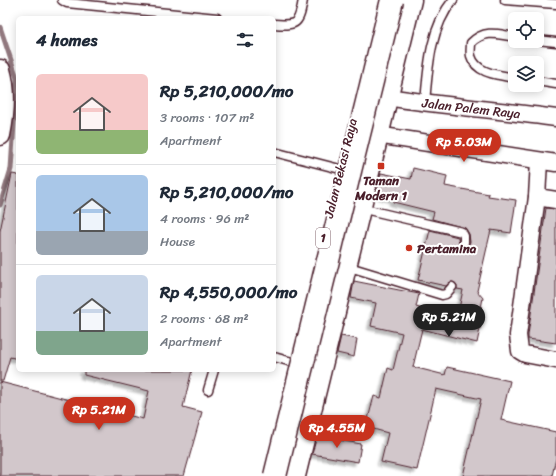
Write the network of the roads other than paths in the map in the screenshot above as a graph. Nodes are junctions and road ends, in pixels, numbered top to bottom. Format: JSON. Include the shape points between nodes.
{"nodes":[{"id":1,"x":62,"y":0,"type":"edge"},
{"id":2,"x":303,"y":0,"type":"edge"},
{"id":3,"x":381,"y":0,"type":"edge"},
{"id":4,"x":392,"y":0,"type":"edge"},
{"id":5,"x":410,"y":0,"type":"edge"},
{"id":6,"x":452,"y":0,"type":"edge"},
{"id":7,"x":505,"y":0,"type":"edge"},
{"id":8,"x":556,"y":4,"type":"edge"},
{"id":9,"x":197,"y":16,"type":"edge"},
{"id":10,"x":276,"y":24,"type":"edge"},
{"id":11,"x":508,"y":36,"type":"edge"},
{"id":12,"x":544,"y":41,"type":"edge"},
{"id":13,"x":556,"y":42,"type":"edge"},
{"id":14,"x":365,"y":66,"type":"junction"},
{"id":15,"x":0,"y":70,"type":"edge"},
{"id":16,"x":393,"y":73,"type":"junction"},
{"id":17,"x":508,"y":76,"type":"edge"},
{"id":18,"x":544,"y":82,"type":"edge"},
{"id":19,"x":556,"y":84,"type":"edge"},
{"id":20,"x":387,"y":97,"type":"junction"},
{"id":21,"x":425,"y":103,"type":"junction"},
{"id":22,"x":556,"y":118,"type":"edge"},
{"id":23,"x":0,"y":135,"type":"edge"},
{"id":24,"x":377,"y":135,"type":"junction"},
{"id":25,"x":276,"y":153,"type":"edge"},
{"id":26,"x":539,"y":161,"type":"junction"},
{"id":27,"x":556,"y":163,"type":"edge"},
{"id":28,"x":340,"y":169,"type":"junction"},
{"id":29,"x":537,"y":197,"type":"junction"},
{"id":30,"x":556,"y":200,"type":"edge"},
{"id":31,"x":359,"y":208,"type":"junction"},
{"id":32,"x":464,"y":242,"type":"dead end"},
{"id":33,"x":346,"y":266,"type":"junction"},
{"id":34,"x":452,"y":287,"type":"dead end"},
{"id":35,"x":283,"y":359,"type":"edge"},
{"id":36,"x":556,"y":360,"type":"edge"},
{"id":37,"x":213,"y":372,"type":"edge"},
{"id":38,"x":208,"y":390,"type":"dead end"},
{"id":39,"x":264,"y":476,"type":"edge"},
{"id":40,"x":275,"y":476,"type":"edge"},
{"id":41,"x":294,"y":476,"type":"edge"}],
"edges":[{"from":1,"to":9,"type":"lane","via":[[67,3]]},
{"from":2,"to":10,"type":"lane","via":[[300,16],[295,23]]},
{"from":3,"to":14,"type":"highway","name":"Jalan Bekasi Raya","number":"1"},
{"from":4,"to":40,"type":"highway","bridge":true},
{"from":5,"to":16,"type":"highway"},
{"from":6,"to":21,"type":"lane","via":[[438,23]]},
{"from":7,"to":8,"type":"lane"},
{"from":11,"to":17,"type":"lane","via":[[491,32],[477,37],[471,43],[471,56],[477,65],[488,72]]},
{"from":12,"to":13,"type":"lane"},
{"from":14,"to":16,"type":"highway"},
{"from":14,"to":28,"type":"highway","name":"Jalan Bekasi Raya","number":"1"},
{"from":15,"to":23,"type":"street","via":[[3,112]]},
{"from":16,"to":20,"type":"highway"},
{"from":18,"to":19,"type":"lane"},
{"from":20,"to":21,"type":"street","name":"Jalan Palem Raya"},
{"from":20,"to":24,"type":"highway"},
{"from":21,"to":22,"type":"street","name":"Jalan Palem Raya"},
{"from":24,"to":26,"type":"street"},
{"from":24,"to":31,"type":"highway"},
{"from":25,"to":28,"type":"lane"},
{"from":26,"to":27,"type":"street"},
{"from":26,"to":29,"type":"street"},
{"from":28,"to":35,"type":"highway","name":"Jalan Bekasi Raya","number":"1"},
{"from":29,"to":30,"type":"street"},
{"from":29,"to":36,"type":"street","via":[[518,335],[520,351]]},
{"from":31,"to":32,"type":"lane","via":[[462,232]]},
{"from":31,"to":33,"type":"highway"},
{"from":33,"to":34,"type":"lane","via":[[442,295]]},
{"from":33,"to":41,"type":"highway"},
{"from":35,"to":39,"type":"highway","name":"Jalan Bekasi Raya","number":"1"},
{"from":37,"to":38,"type":"lane"}]}
